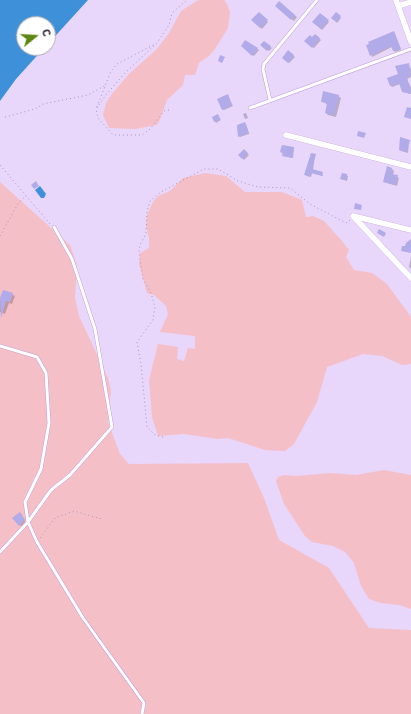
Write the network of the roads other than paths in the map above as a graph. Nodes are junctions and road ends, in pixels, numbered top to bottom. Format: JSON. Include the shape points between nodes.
{"nodes":[{"id":1,"x":317,"y":0,"type":"edge"},
{"id":2,"x":396,"y":0,"type":"edge"},
{"id":3,"x":411,"y":2,"type":"edge"},
{"id":4,"x":398,"y":6,"type":"junction"},
{"id":5,"x":411,"y":42,"type":"edge"},
{"id":6,"x":411,"y":49,"type":"edge"},
{"id":7,"x":270,"y":100,"type":"junction"},
{"id":8,"x":250,"y":108,"type":"dead end"},
{"id":9,"x":286,"y":135,"type":"dead end"},
{"id":10,"x":411,"y":167,"type":"edge"},
{"id":11,"x":54,"y":227,"type":"road end"},
{"id":12,"x":411,"y":230,"type":"edge"},
{"id":13,"x":411,"y":278,"type":"edge"},
{"id":14,"x":0,"y":346,"type":"edge"},
{"id":15,"x":28,"y":522,"type":"junction"},
{"id":16,"x":0,"y":552,"type":"edge"},
{"id":17,"x":142,"y":714,"type":"edge"}],
"edges":[{"from":1,"to":7,"type":"lane","via":[[264,64]]},
{"from":2,"to":4,"type":"street"},
{"from":3,"to":4,"type":"street"},
{"from":4,"to":5,"type":"street"},
{"from":6,"to":7,"type":"lane"},
{"from":7,"to":8,"type":"lane"},
{"from":9,"to":10,"type":"street"},
{"from":11,"to":15,"type":"lane","via":[[72,259],[95,329],[112,427],[70,475],[51,490]]},
{"from":12,"to":13,"type":"street","via":[[353,216]]},
{"from":14,"to":15,"type":"lane","via":[[37,357],[46,373],[49,423],[41,469],[25,502]]},
{"from":15,"to":16,"type":"lane"},
{"from":15,"to":17,"type":"lane","via":[[37,542],[83,618],[144,704]]}]}
